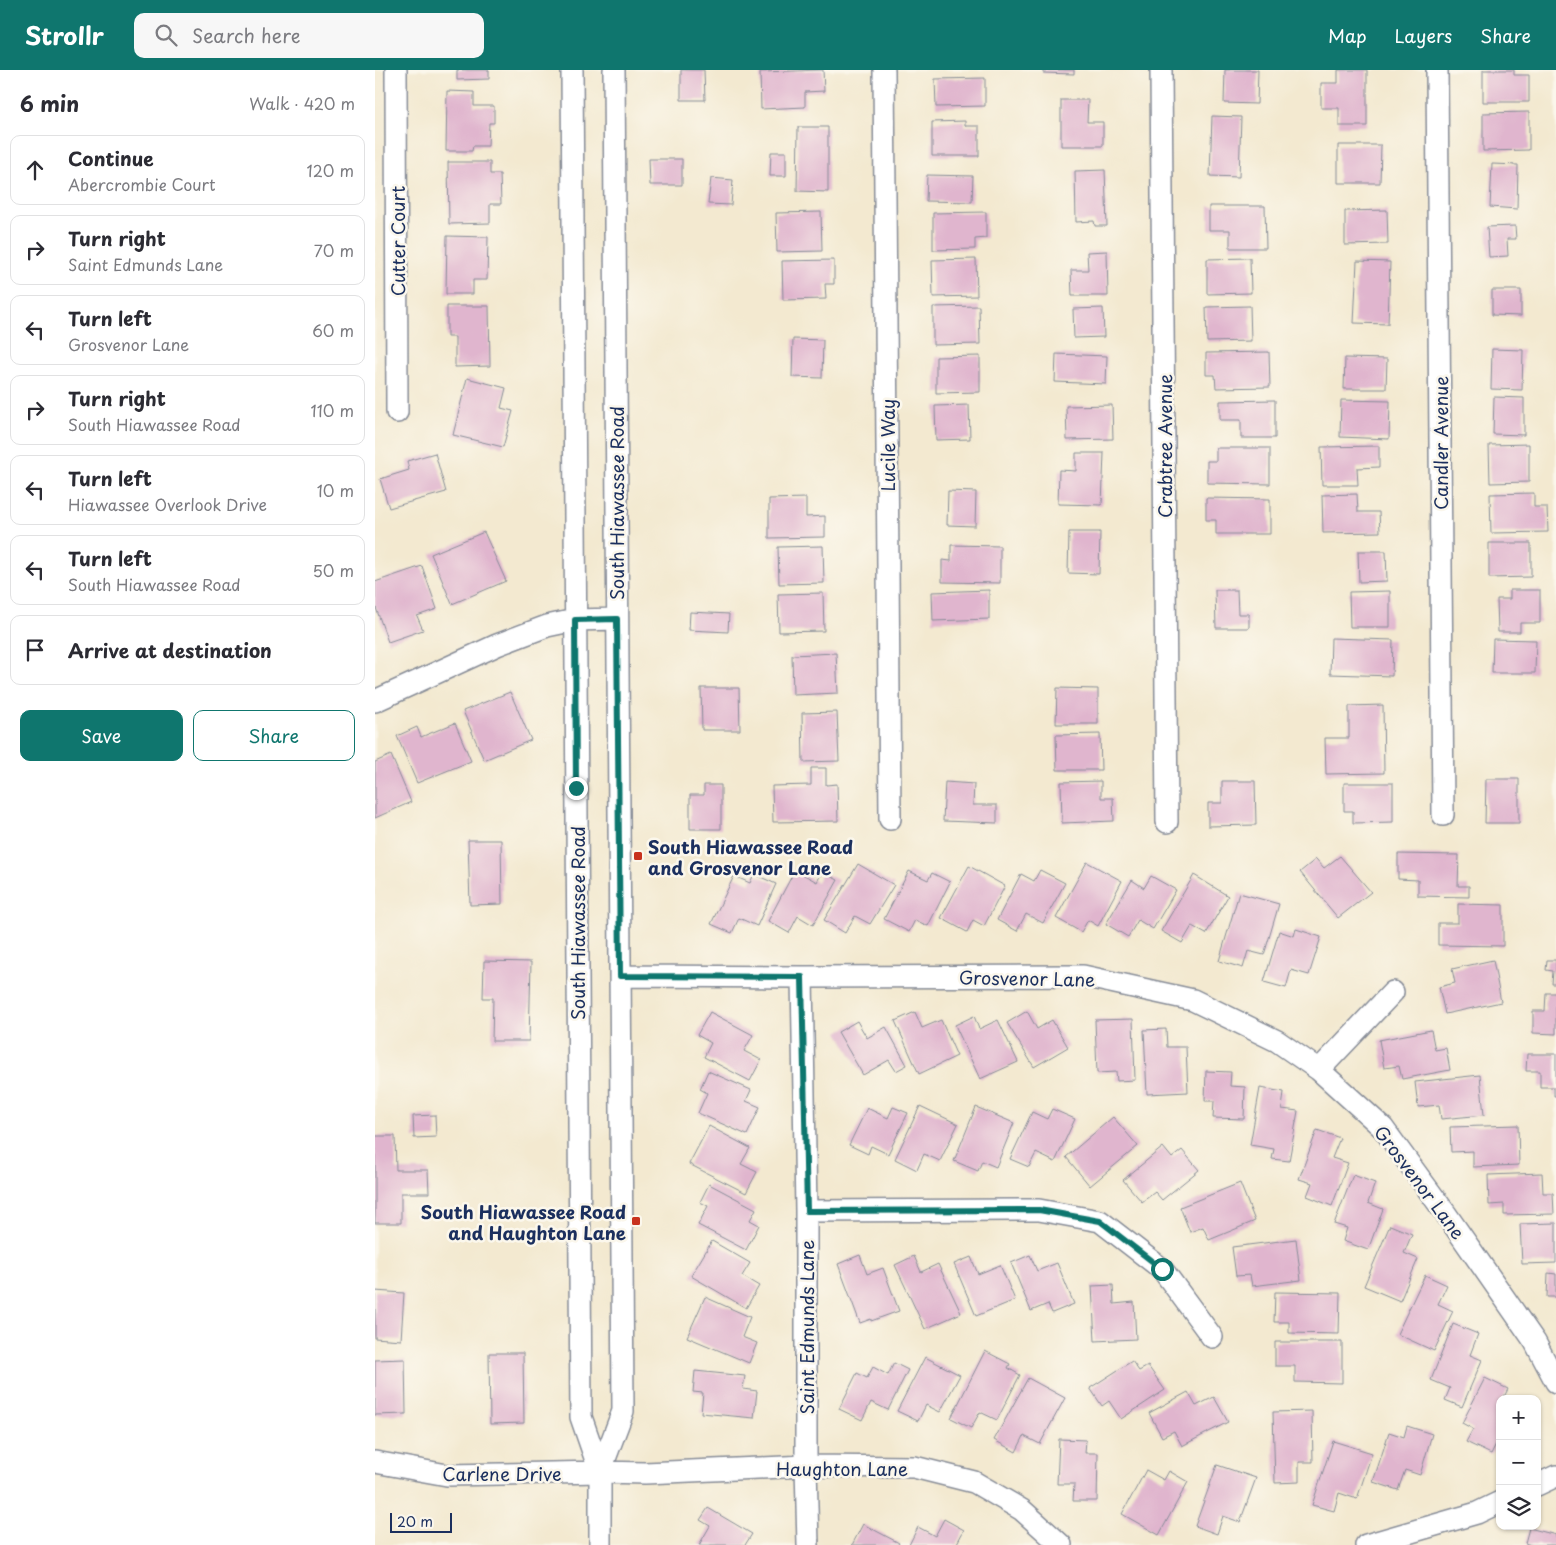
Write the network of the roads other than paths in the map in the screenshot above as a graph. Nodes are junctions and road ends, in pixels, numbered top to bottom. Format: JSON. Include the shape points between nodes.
{"nodes":[{"id":1,"x":396,"y":70,"type":"edge"},
{"id":2,"x":572,"y":70,"type":"edge"},
{"id":3,"x":614,"y":70,"type":"edge"},
{"id":4,"x":883,"y":70,"type":"edge"},
{"id":5,"x":1161,"y":70,"type":"edge"},
{"id":6,"x":1437,"y":70,"type":"edge"},
{"id":7,"x":397,"y":412,"type":"dead end"},
{"id":8,"x":617,"y":619,"type":"junction"},
{"id":9,"x":575,"y":620,"type":"junction"},
{"id":10,"x":375,"y":701,"type":"edge"},
{"id":11,"x":1443,"y":816,"type":"dead end"},
{"id":12,"x":890,"y":819,"type":"dead end"},
{"id":13,"x":1167,"y":822,"type":"dead end"},
{"id":14,"x":620,"y":976,"type":"junction"},
{"id":15,"x":802,"y":977,"type":"junction"},
{"id":16,"x":1393,"y":992,"type":"dead end"},
{"id":17,"x":1319,"y":1070,"type":"junction"},
{"id":18,"x":807,"y":1211,"type":"junction"},
{"id":19,"x":1212,"y":1337,"type":"dead end"},
{"id":20,"x":1556,"y":1382,"type":"edge"},
{"id":21,"x":375,"y":1462,"type":"edge"},
{"id":22,"x":806,"y":1466,"type":"junction"},
{"id":23,"x":600,"y":1472,"type":"junction"},
{"id":24,"x":1556,"y":1476,"type":"edge"},
{"id":25,"x":1541,"y":1483,"type":"edge"},
{"id":26,"x":1496,"y":1504,"type":"edge"},
{"id":27,"x":600,"y":1545,"type":"edge"},
{"id":28,"x":808,"y":1545,"type":"edge"},
{"id":29,"x":1061,"y":1545,"type":"edge"},
{"id":30,"x":1366,"y":1545,"type":"edge"}],
"edges":[{"from":1,"to":7,"type":"street","name":"Cutter Court"},
{"from":2,"to":9,"type":"street","name":"South Hiawassee Road"},
{"from":3,"to":8,"type":"street","name":"South Hiawassee Road"},
{"from":4,"to":12,"type":"street","name":"Lucile Way"},
{"from":5,"to":13,"type":"street","name":"Crabtree Avenue"},
{"from":6,"to":11,"type":"street","name":"Candler Avenue"},
{"from":8,"to":9,"type":"street"},
{"from":8,"to":14,"type":"street","name":"South Hiawassee Road"},
{"from":9,"to":10,"type":"street","via":[[547,626],[497,645]]},
{"from":9,"to":23,"type":"street","name":"South Hiawassee Road","via":[[581,1417]]},
{"from":14,"to":15,"type":"street","name":"Grosvenor Lane"},
{"from":14,"to":23,"type":"street","name":"South Hiawassee Road","via":[[623,1411]]},
{"from":15,"to":17,"type":"street","name":"Grosvenor Lane","via":[[1083,976],[1193,1000],[1277,1042]]},
{"from":15,"to":18,"type":"street","name":"Saint Edmunds Lane"},
{"from":16,"to":17,"type":"street"},
{"from":17,"to":20,"type":"street","name":"Grosvenor Lane","via":[[1383,1128],[1535,1342]]},
{"from":18,"to":19,"type":"street","via":[[1039,1210],[1100,1221],[1162,1269]]},
{"from":18,"to":22,"type":"street","name":"Saint Edmunds Lane"},
{"from":21,"to":23,"type":"street","name":"Carlene Drive","via":[[447,1475]]},
{"from":22,"to":23,"type":"street","name":"Haughton Lane"},
{"from":22,"to":28,"type":"street","name":"Saint Edmunds Lane"},
{"from":22,"to":29,"type":"street","name":"Haughton Lane","via":[[914,1468],[974,1482],[1022,1510]]},
{"from":23,"to":27,"type":"street","name":"South Hiawassee Road"},
{"from":24,"to":25,"type":"street"},
{"from":26,"to":30,"type":"street","via":[[1477,1513]]}]}
